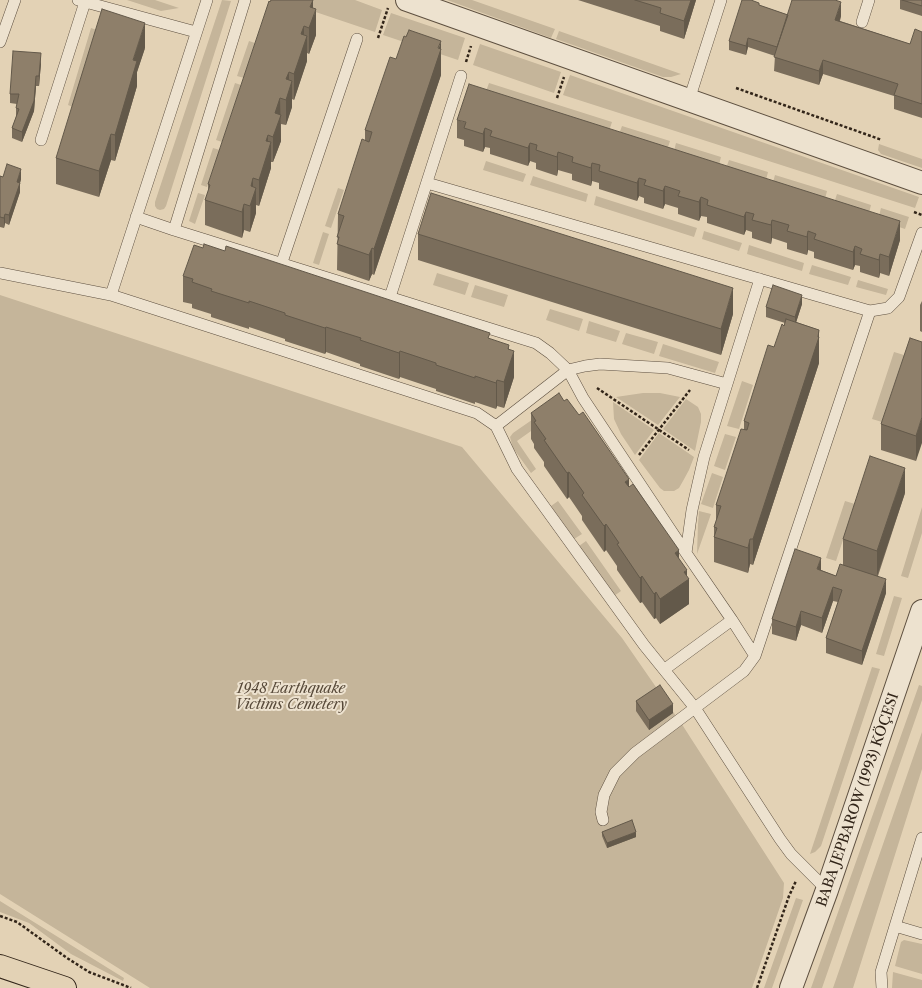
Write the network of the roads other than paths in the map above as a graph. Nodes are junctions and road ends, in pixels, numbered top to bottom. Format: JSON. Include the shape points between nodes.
{"nodes":[{"id":1,"x":15,"y":0,"type":"edge"},
{"id":2,"x":207,"y":0,"type":"edge"},
{"id":3,"x":245,"y":0,"type":"edge"},
{"id":4,"x":721,"y":0,"type":"edge"},
{"id":5,"x":869,"y":0,"type":"edge"},
{"id":6,"x":82,"y":1,"type":"edge"},
{"id":7,"x":418,"y":2,"type":"edge"},
{"id":8,"x":862,"y":22,"type":"dead end"},
{"id":9,"x":196,"y":32,"type":"junction"},
{"id":10,"x":357,"y":39,"type":"dead end"},
{"id":11,"x":0,"y":42,"type":"edge"},
{"id":12,"x":463,"y":71,"type":"road end"},
{"id":13,"x":689,"y":100,"type":"junction"},
{"id":14,"x":41,"y":140,"type":"dead end"},
{"id":15,"x":427,"y":183,"type":"junction"},
{"id":16,"x":922,"y":183,"type":"edge"},
{"id":17,"x":136,"y":217,"type":"junction"},
{"id":18,"x":174,"y":230,"type":"junction"},
{"id":19,"x":922,"y":234,"type":"edge"},
{"id":20,"x":282,"y":262,"type":"junction"},
{"id":21,"x":0,"y":273,"type":"edge"},
{"id":22,"x":760,"y":279,"type":"junction"},
{"id":23,"x":111,"y":295,"type":"junction"},
{"id":24,"x":390,"y":297,"type":"junction"},
{"id":25,"x":870,"y":311,"type":"junction"},
{"id":26,"x":568,"y":370,"type":"junction"},
{"id":27,"x":727,"y":384,"type":"junction"},
{"id":28,"x":496,"y":426,"type":"junction"},
{"id":29,"x":686,"y":553,"type":"junction"},
{"id":30,"x":732,"y":620,"type":"junction"},
{"id":31,"x":921,"y":621,"type":"edge"},
{"id":32,"x":755,"y":656,"type":"junction"},
{"id":33,"x":665,"y":670,"type":"junction"},
{"id":34,"x":695,"y":708,"type":"junction"},
{"id":35,"x":603,"y":820,"type":"dead end"},
{"id":36,"x":922,"y":838,"type":"edge"},
{"id":37,"x":827,"y":890,"type":"junction"},
{"id":38,"x":895,"y":926,"type":"junction"},
{"id":39,"x":922,"y":934,"type":"edge"},
{"id":40,"x":0,"y":966,"type":"edge"},
{"id":41,"x":65,"y":988,"type":"edge"},
{"id":42,"x":791,"y":988,"type":"edge"},
{"id":43,"x":882,"y":988,"type":"edge"}],
"edges":[{"from":1,"to":11,"type":"lane"},
{"from":2,"to":9,"type":"lane"},
{"from":3,"to":18,"type":"lane"},
{"from":4,"to":13,"type":"lane"},
{"from":5,"to":8,"type":"lane"},
{"from":6,"to":9,"type":"lane"},
{"from":6,"to":14,"type":"lane"},
{"from":7,"to":13,"type":"street"},
{"from":9,"to":17,"type":"lane"},
{"from":10,"to":20,"type":"lane"},
{"from":12,"to":15,"type":"lane"},
{"from":13,"to":16,"type":"street"},
{"from":15,"to":22,"type":"lane"},
{"from":15,"to":24,"type":"lane"},
{"from":17,"to":18,"type":"lane"},
{"from":17,"to":23,"type":"lane"},
{"from":18,"to":20,"type":"lane"},
{"from":19,"to":25,"type":"lane","via":[[899,297],[888,308]]},
{"from":20,"to":24,"type":"lane"},
{"from":21,"to":23,"type":"lane"},
{"from":22,"to":25,"type":"lane"},
{"from":22,"to":27,"type":"lane"},
{"from":23,"to":28,"type":"lane","via":[[477,413]]},
{"from":24,"to":26,"type":"lane","via":[[536,343]]},
{"from":25,"to":32,"type":"lane"},
{"from":26,"to":27,"type":"lane","via":[[600,364],[668,368]]},
{"from":26,"to":28,"type":"lane"},
{"from":26,"to":29,"type":"lane","via":[[583,398]]},
{"from":27,"to":29,"type":"lane","via":[[704,457],[692,510]]},
{"from":28,"to":33,"type":"lane","via":[[517,469]]},
{"from":29,"to":30,"type":"lane"},
{"from":30,"to":32,"type":"lane"},
{"from":30,"to":33,"type":"lane"},
{"from":31,"to":37,"type":"street","name":"BABA JEPBAROW (1993) KÖÇESI"},
{"from":32,"to":34,"type":"lane","via":[[744,671]]},
{"from":33,"to":34,"type":"lane"},
{"from":34,"to":35,"type":"lane","via":[[635,753],[615,774],[604,795],[601,812]]},
{"from":34,"to":37,"type":"lane","via":[[791,854]]},
{"from":36,"to":38,"type":"lane"},
{"from":37,"to":42,"type":"street","name":"BABA JEPBAROW (1993) KÖÇESI"},
{"from":38,"to":39,"type":"lane"},
{"from":38,"to":43,"type":"lane","via":[[881,972]]},
{"from":40,"to":41,"type":"main road"}]}
